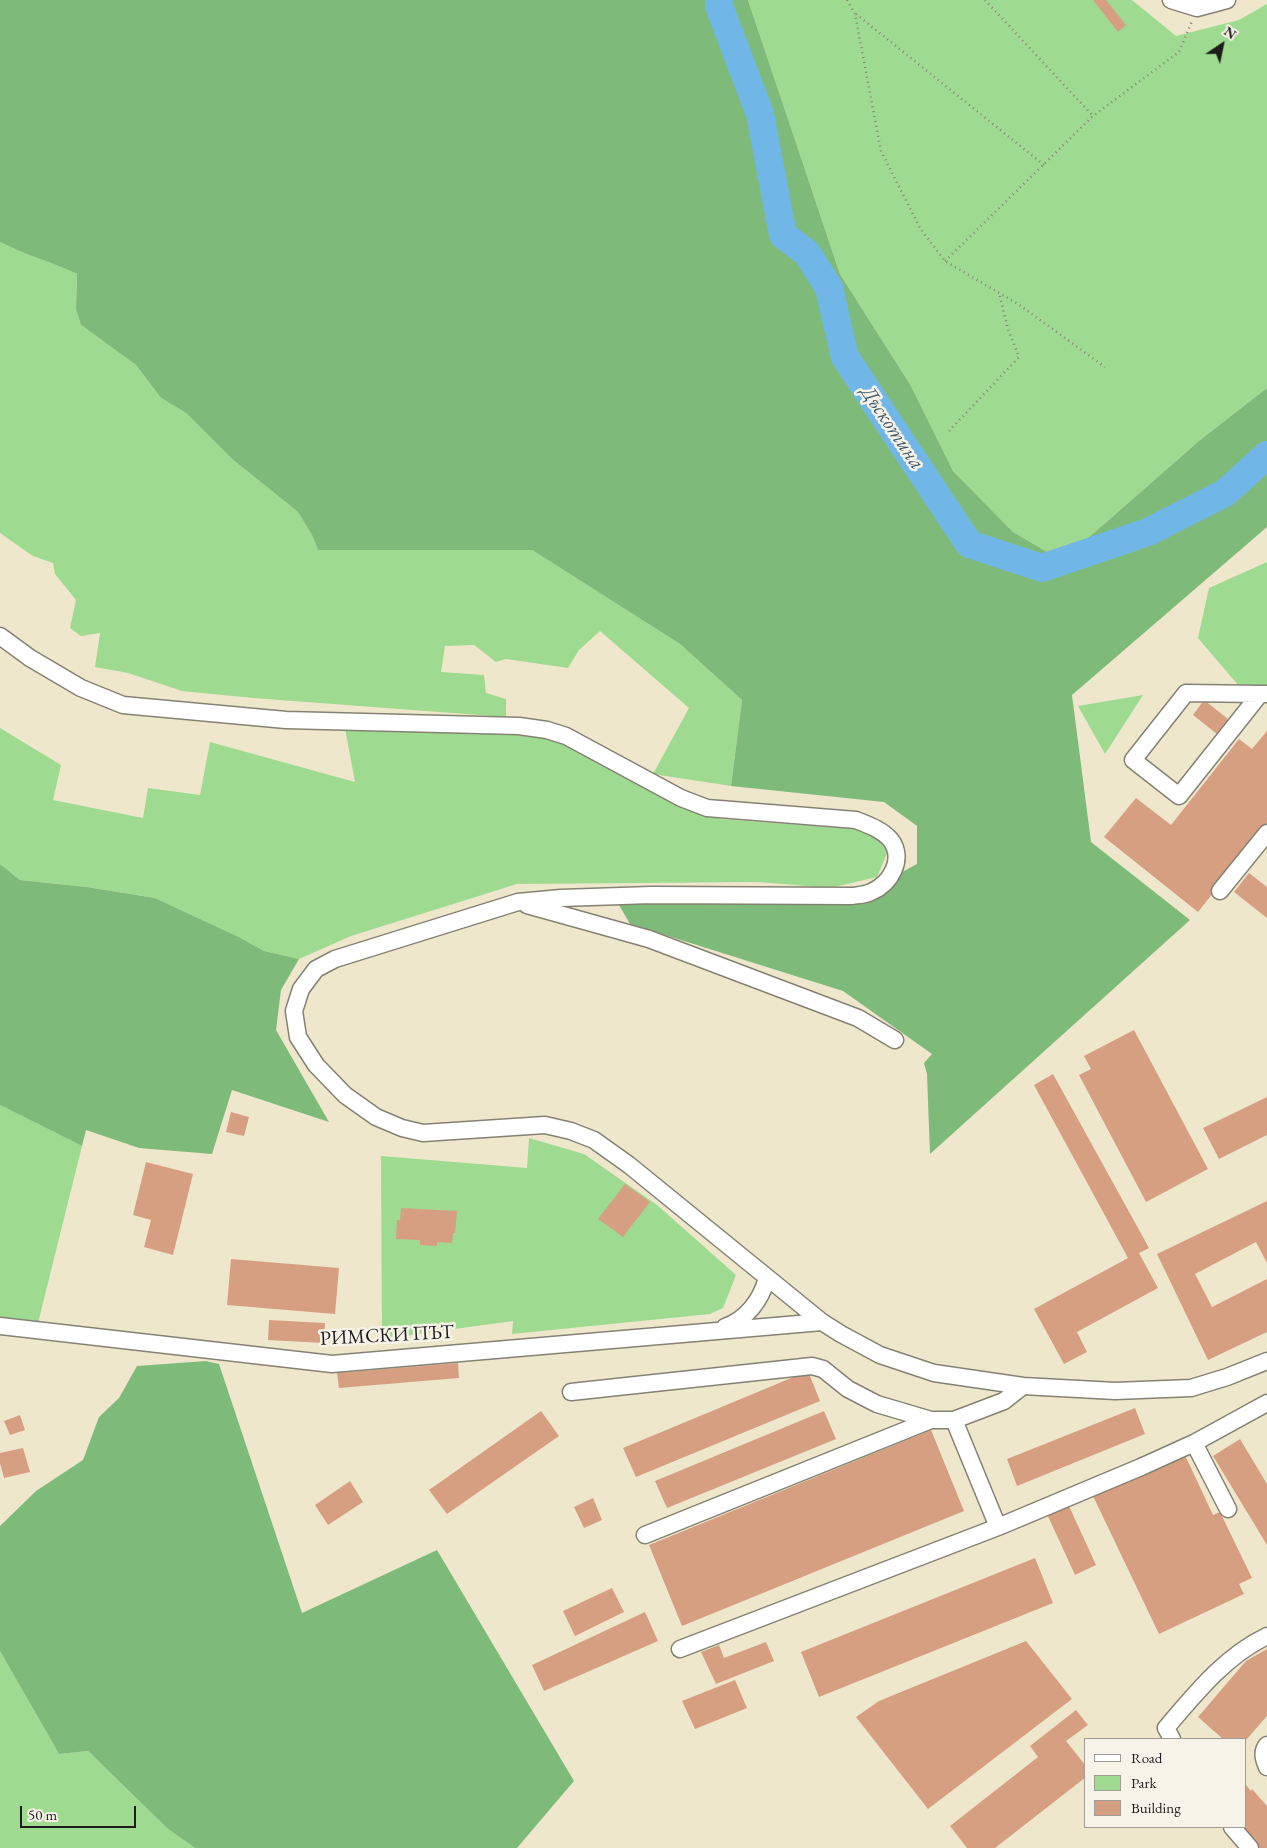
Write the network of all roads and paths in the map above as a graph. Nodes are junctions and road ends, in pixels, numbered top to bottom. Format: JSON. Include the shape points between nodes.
{"nodes":[{"id":1,"x":847,"y":0,"type":"edge"},
{"id":2,"x":985,"y":0,"type":"edge"},
{"id":3,"x":1171,"y":0,"type":"edge"},
{"id":4,"x":1227,"y":0,"type":"edge"},
{"id":5,"x":1197,"y":8,"type":"junction"},
{"id":6,"x":855,"y":14,"type":"junction"},
{"id":7,"x":1093,"y":116,"type":"junction"},
{"id":8,"x":1044,"y":165,"type":"junction"},
{"id":9,"x":945,"y":262,"type":"junction"},
{"id":10,"x":999,"y":293,"type":"junction"},
{"id":11,"x":1105,"y":367,"type":"dead end"},
{"id":12,"x":949,"y":431,"type":"dead end"},
{"id":13,"x":0,"y":636,"type":"edge"},
{"id":14,"x":1264,"y":694,"type":"edge"},
{"id":15,"x":1267,"y":833,"type":"edge"},
{"id":16,"x":1220,"y":891,"type":"dead end"},
{"id":17,"x":518,"y":902,"type":"junction"},
{"id":18,"x":895,"y":1040,"type":"dead end"},
{"id":19,"x":767,"y":1278,"type":"junction"},
{"id":20,"x":822,"y":1322,"type":"junction"},
{"id":21,"x":0,"y":1326,"type":"edge"},
{"id":22,"x":717,"y":1330,"type":"junction"},
{"id":23,"x":1267,"y":1361,"type":"edge"},
{"id":24,"x":1023,"y":1386,"type":"junction"},
{"id":25,"x":571,"y":1392,"type":"dead end"},
{"id":26,"x":1267,"y":1403,"type":"edge"},
{"id":27,"x":931,"y":1420,"type":"junction"},
{"id":28,"x":954,"y":1420,"type":"junction"},
{"id":29,"x":1194,"y":1443,"type":"junction"},
{"id":30,"x":1228,"y":1509,"type":"dead end"},
{"id":31,"x":998,"y":1527,"type":"junction"},
{"id":32,"x":644,"y":1535,"type":"dead end"},
{"id":33,"x":1267,"y":1636,"type":"edge"},
{"id":34,"x":680,"y":1649,"type":"dead end"},
{"id":35,"x":1171,"y":1738,"type":"edge"},
{"id":36,"x":1267,"y":1745,"type":"edge"},
{"id":37,"x":1267,"y":1767,"type":"edge"},
{"id":38,"x":1233,"y":1828,"type":"edge"},
{"id":39,"x":1250,"y":1848,"type":"edge"}],
"edges":[{"from":1,"to":6,"type":"path"},
{"from":2,"to":7,"type":"path"},
{"from":3,"to":5,"type":"street"},
{"from":4,"to":5,"type":"street"},
{"from":5,"to":7,"type":"path","via":[[1179,52]]},
{"from":6,"to":8,"type":"path"},
{"from":6,"to":9,"type":"path","via":[[880,150],[920,228]]},
{"from":7,"to":8,"type":"path"},
{"from":8,"to":9,"type":"path"},
{"from":9,"to":10,"type":"path"},
{"from":10,"to":11,"type":"path"},
{"from":10,"to":12,"type":"path","via":[[1019,357]]},
{"from":13,"to":17,"type":"street","via":[[81,688],[123,705],[286,720],[519,726],[547,730],[566,736],[681,798],[707,808],[856,820],[874,827],[890,840],[897,855],[895,870],[885,883],[870,892],[852,896],[651,894]]},
{"from":14,"to":14,"type":"street","via":[[1186,693],[1133,760],[1179,796]]},
{"from":15,"to":16,"type":"street"},
{"from":17,"to":18,"type":"street","via":[[649,939],[858,1018]]},
{"from":17,"to":19,"type":"street","via":[[335,959],[316,969],[301,989],[294,1011],[298,1036],[316,1065],[345,1094],[376,1117],[402,1128],[423,1133],[545,1125],[594,1140]]},
{"from":19,"to":20,"type":"street"},
{"from":19,"to":22,"type":"street","name":"РИМСКИ ПЪТ","via":[[748,1312]]},
{"from":20,"to":22,"type":"street","name":"РИМСКИ ПЪТ"},
{"from":20,"to":24,"type":"street","via":[[860,1345],[934,1374]]},
{"from":21,"to":22,"type":"street","name":"РИМСКИ ПЪТ","via":[[332,1364]]},
{"from":23,"to":24,"type":"street","via":[[1190,1388],[1115,1391]]},
{"from":24,"to":28,"type":"street","via":[[1004,1401]]},
{"from":25,"to":27,"type":"street","via":[[812,1366],[823,1369],[877,1404]]},
{"from":26,"to":29,"type":"street"},
{"from":27,"to":28,"type":"street"},
{"from":27,"to":32,"type":"street"},
{"from":28,"to":31,"type":"street"},
{"from":29,"to":30,"type":"street"},
{"from":29,"to":31,"type":"street"},
{"from":31,"to":34,"type":"street"},
{"from":33,"to":35,"type":"street","via":[[1219,1668],[1166,1728]]},
{"from":36,"to":37,"type":"street","via":[[1263,1759]]},
{"from":38,"to":39,"type":"street"}]}
